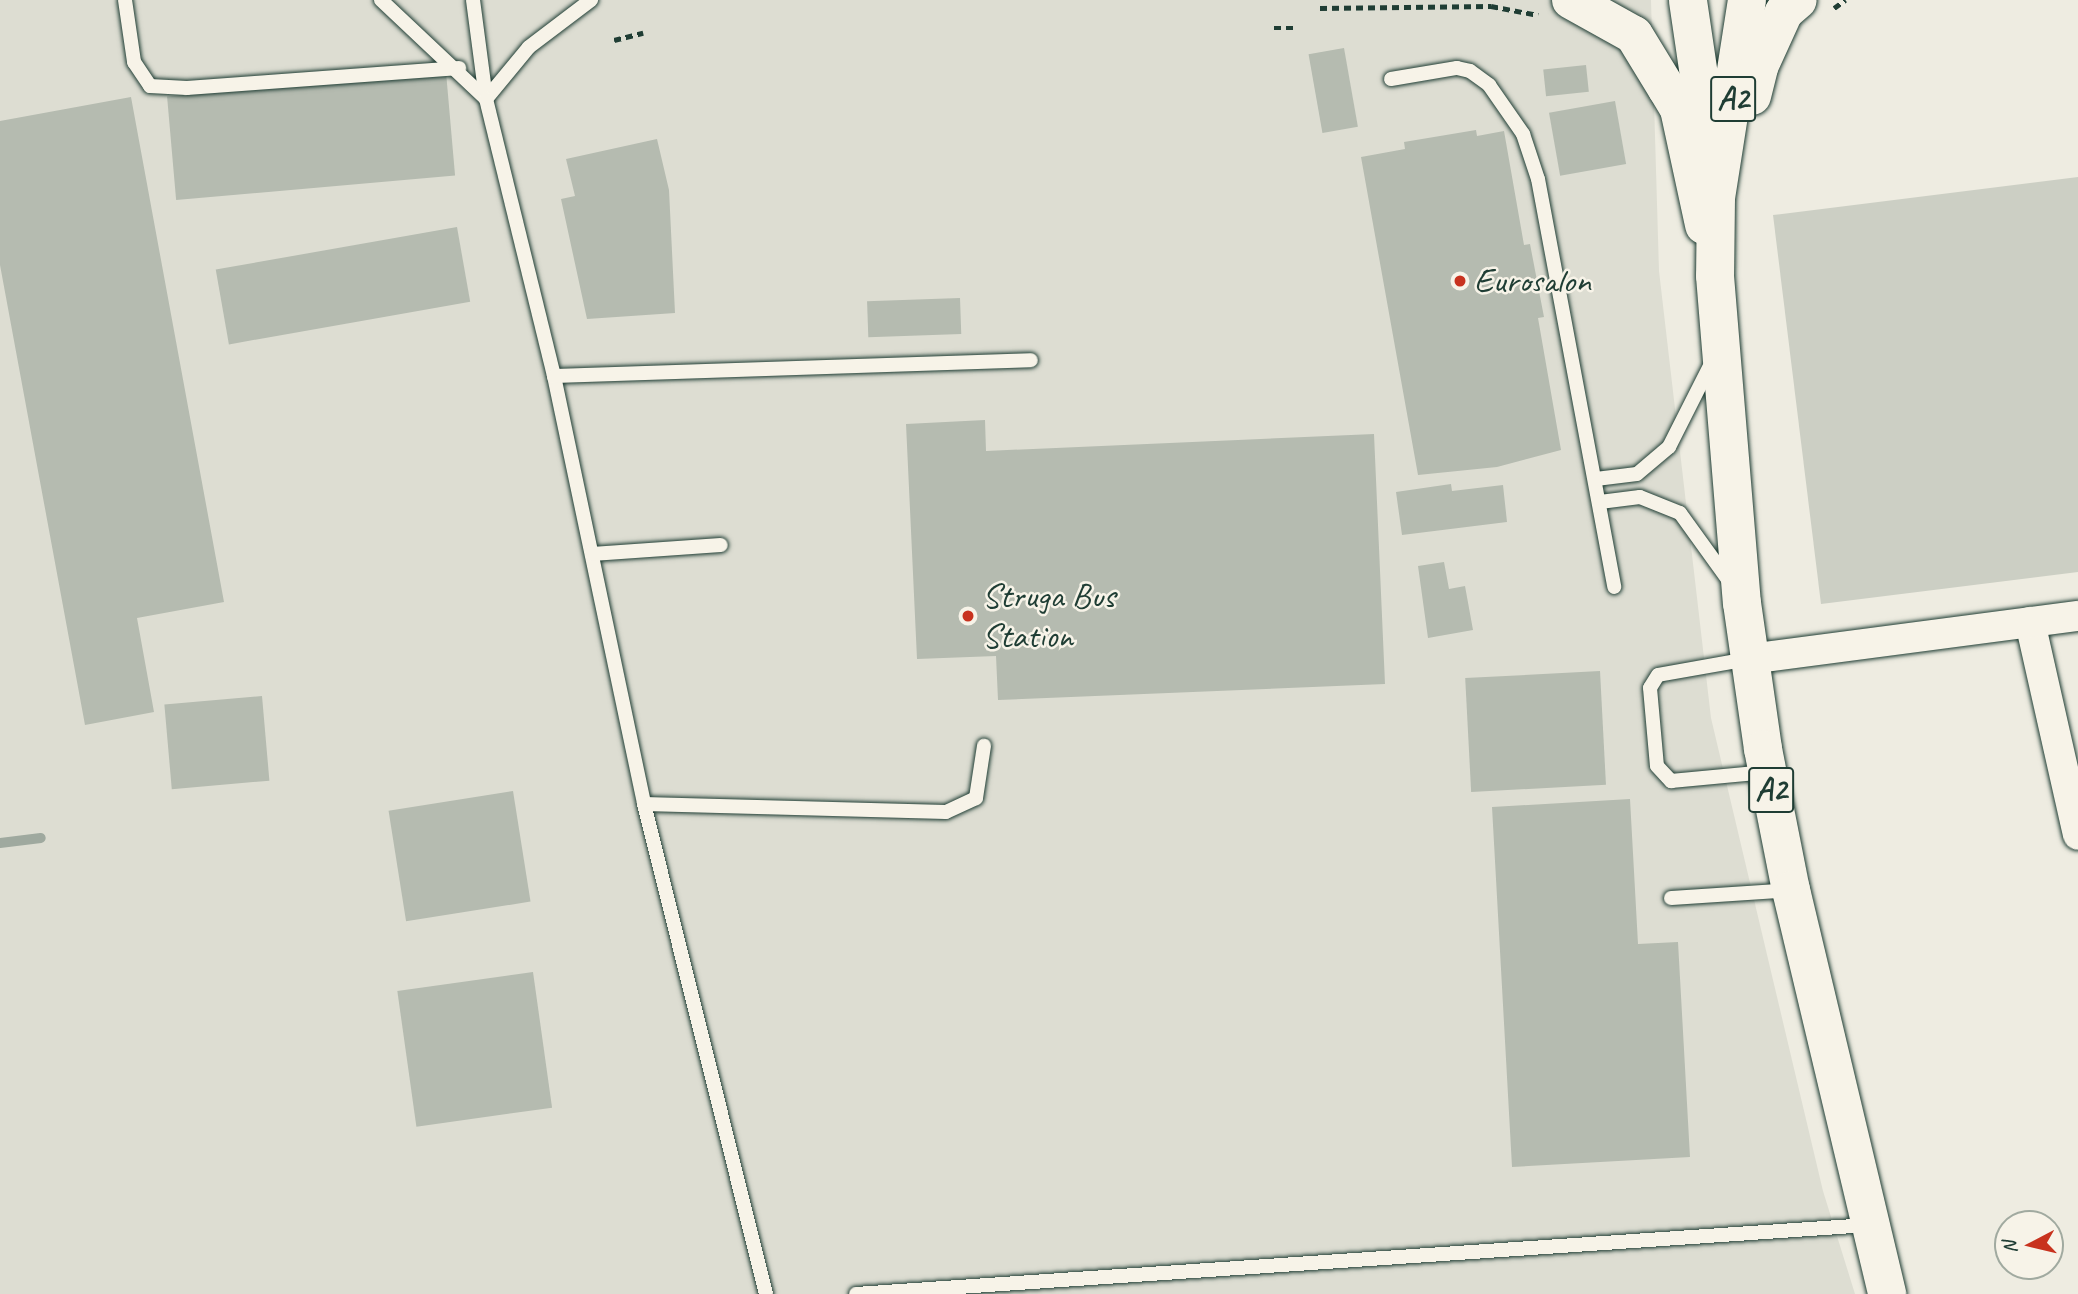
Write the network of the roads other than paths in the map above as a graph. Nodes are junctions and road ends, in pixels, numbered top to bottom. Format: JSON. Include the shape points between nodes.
{"nodes":[{"id":1,"x":125,"y":0,"type":"edge"},
{"id":2,"x":381,"y":0,"type":"edge"},
{"id":3,"x":473,"y":0,"type":"edge"},
{"id":4,"x":591,"y":0,"type":"edge"},
{"id":5,"x":1687,"y":0,"type":"edge"},
{"id":6,"x":1731,"y":0,"type":"edge"},
{"id":7,"x":1746,"y":0,"type":"edge"},
{"id":8,"x":1798,"y":0,"type":"edge"},
{"id":9,"x":1557,"y":8,"type":"edge"},
{"id":10,"x":458,"y":68,"type":"junction"},
{"id":11,"x":1391,"y":79,"type":"dead end"},
{"id":12,"x":486,"y":99,"type":"junction"},
{"id":13,"x":1716,"y":198,"type":"junction"},
{"id":14,"x":1715,"y":276,"type":"junction"},
{"id":15,"x":1721,"y":346,"type":"junction"},
{"id":16,"x":1031,"y":360,"type":"dead end"},
{"id":17,"x":554,"y":376,"type":"junction"},
{"id":18,"x":1596,"y":479,"type":"junction"},
{"id":19,"x":1600,"y":502,"type":"junction"},
{"id":20,"x":721,"y":545,"type":"dead end"},
{"id":21,"x":592,"y":554,"type":"junction"},
{"id":22,"x":1614,"y":587,"type":"dead end"},
{"id":23,"x":1742,"y":603,"type":"junction"},
{"id":24,"x":2078,"y":616,"type":"edge"},
{"id":25,"x":2030,"y":622,"type":"junction"},
{"id":26,"x":1750,"y":659,"type":"junction"},
{"id":27,"x":984,"y":746,"type":"dead end"},
{"id":28,"x":1768,"y":772,"type":"junction"},
{"id":29,"x":644,"y":804,"type":"junction"},
{"id":30,"x":2078,"y":835,"type":"edge"},
{"id":31,"x":1791,"y":890,"type":"junction"},
{"id":32,"x":1671,"y":898,"type":"dead end"},
{"id":33,"x":1869,"y":1225,"type":"junction"},
{"id":34,"x":916,"y":1293,"type":"edge"},
{"id":35,"x":766,"y":1294,"type":"edge"},
{"id":36,"x":856,"y":1294,"type":"edge"},
{"id":37,"x":1887,"y":1294,"type":"edge"}],
"edges":[{"from":1,"to":10,"type":"lane","via":[[134,62],[150,86],[187,88]]},
{"from":2,"to":10,"type":"lane"},
{"from":3,"to":12,"type":"lane"},
{"from":4,"to":12,"type":"lane","via":[[530,47]]},
{"from":5,"to":6,"type":"main road","number":"A2"},
{"from":5,"to":13,"type":"main road","number":"A2"},
{"from":7,"to":13,"type":"main road","number":"A2"},
{"from":8,"to":14,"type":"main road","via":[[1784,12],[1759,67]]},
{"from":9,"to":14,"type":"main road","via":[[1634,35],[1679,109]]},
{"from":10,"to":12,"type":"lane"},
{"from":11,"to":18,"type":"lane","via":[[1457,68],[1470,71],[1489,85],[1523,134],[1538,180]]},
{"from":12,"to":17,"type":"lane"},
{"from":13,"to":14,"type":"main road","number":"A2"},
{"from":14,"to":15,"type":"main road","number":"A2"},
{"from":15,"to":18,"type":"lane","via":[[1669,447],[1637,474]]},
{"from":15,"to":23,"type":"main road","number":"A2"},
{"from":16,"to":17,"type":"lane"},
{"from":17,"to":21,"type":"lane"},
{"from":18,"to":19,"type":"lane"},
{"from":19,"to":22,"type":"lane"},
{"from":19,"to":23,"type":"lane","via":[[1640,497],[1680,513],[1705,543]]},
{"from":20,"to":21,"type":"lane"},
{"from":21,"to":29,"type":"lane"},
{"from":23,"to":26,"type":"main road","number":"A2"},
{"from":24,"to":25,"type":"street"},
{"from":25,"to":26,"type":"street"},
{"from":25,"to":30,"type":"street"},
{"from":26,"to":28,"type":"main road","number":"A2"},
{"from":26,"to":28,"type":"lane","via":[[1658,676],[1650,688],[1657,766],[1671,781]]},
{"from":27,"to":29,"type":"lane","via":[[976,798],[946,812]]},
{"from":28,"to":31,"type":"main road","number":"A2"},
{"from":29,"to":35,"type":"lane"},
{"from":31,"to":32,"type":"lane"},
{"from":31,"to":33,"type":"main road","number":"A2"},
{"from":33,"to":34,"type":"lane"},
{"from":33,"to":37,"type":"main road","number":"A2"},
{"from":34,"to":36,"type":"lane"}]}
